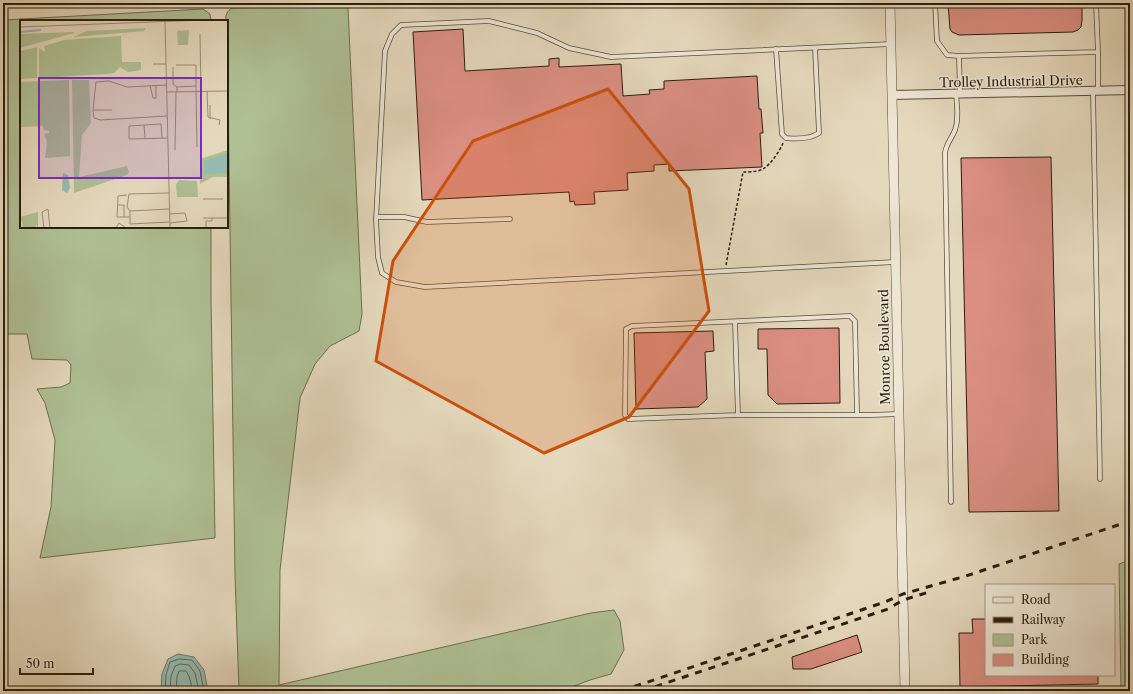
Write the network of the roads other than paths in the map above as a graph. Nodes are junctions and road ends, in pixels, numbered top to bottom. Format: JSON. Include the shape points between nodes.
{"nodes":[{"id":1,"x":890,"y":3,"type":"edge"},
{"id":2,"x":935,"y":3,"type":"edge"},
{"id":3,"x":1096,"y":3,"type":"edge"},
{"id":4,"x":1128,"y":3,"type":"edge"},
{"id":5,"x":1130,"y":37,"type":"edge"},
{"id":6,"x":891,"y":44,"type":"junction"},
{"id":7,"x":815,"y":48,"type":"junction"},
{"id":8,"x":776,"y":49,"type":"junction"},
{"id":9,"x":1098,"y":52,"type":"junction"},
{"id":10,"x":959,"y":56,"type":"junction"},
{"id":11,"x":1130,"y":90,"type":"edge"},
{"id":12,"x":1095,"y":91,"type":"junction"},
{"id":13,"x":958,"y":94,"type":"junction"},
{"id":14,"x":892,"y":95,"type":"junction"},
{"id":15,"x":376,"y":217,"type":"junction"},
{"id":16,"x":510,"y":219,"type":"dead end"},
{"id":17,"x":895,"y":262,"type":"junction"},
{"id":18,"x":735,"y":322,"type":"junction"},
{"id":19,"x":856,"y":414,"type":"junction"},
{"id":20,"x":899,"y":414,"type":"junction"},
{"id":21,"x":738,"y":415,"type":"junction"},
{"id":22,"x":1100,"y":479,"type":"dead end"},
{"id":23,"x":951,"y":502,"type":"dead end"},
{"id":24,"x":905,"y":691,"type":"edge"}],
"edges":[{"from":1,"to":6,"type":"street","name":"Monroe Boulevard"},
{"from":2,"to":10,"type":"lane","via":[[937,41],[947,55]]},
{"from":3,"to":9,"type":"lane"},
{"from":4,"to":5,"type":"lane"},
{"from":6,"to":7,"type":"lane"},
{"from":6,"to":14,"type":"street","name":"Monroe Boulevard"},
{"from":7,"to":8,"type":"lane"},
{"from":7,"to":8,"type":"lane","via":[[819,133],[814,137],[786,138],[782,134]]},
{"from":8,"to":15,"type":"lane","via":[[611,57],[569,48],[537,33],[489,21],[401,25],[392,34],[385,51]]},
{"from":9,"to":10,"type":"lane"},
{"from":9,"to":12,"type":"lane"},
{"from":10,"to":13,"type":"lane"},
{"from":11,"to":12,"type":"street","name":"Trolley Industrial Drive"},
{"from":12,"to":13,"type":"street","name":"Trolley Industrial Drive"},
{"from":12,"to":22,"type":"lane"},
{"from":13,"to":14,"type":"street","name":"Trolley Industrial Drive"},
{"from":13,"to":23,"type":"lane","via":[[957,122],[945,147]]},
{"from":14,"to":17,"type":"street","name":"Monroe Boulevard"},
{"from":15,"to":16,"type":"lane","via":[[404,217],[427,222]]},
{"from":15,"to":17,"type":"lane","via":[[378,257],[382,272],[396,282],[425,287]]},
{"from":17,"to":20,"type":"street","name":"Monroe Boulevard"},
{"from":18,"to":19,"type":"lane","via":[[850,316],[855,321]]},
{"from":18,"to":21,"type":"lane"},
{"from":18,"to":21,"type":"lane","via":[[632,326],[626,329],[625,415],[628,419]]},
{"from":19,"to":20,"type":"lane"},
{"from":19,"to":21,"type":"lane"},
{"from":20,"to":24,"type":"street","name":"Monroe Boulevard"}]}
